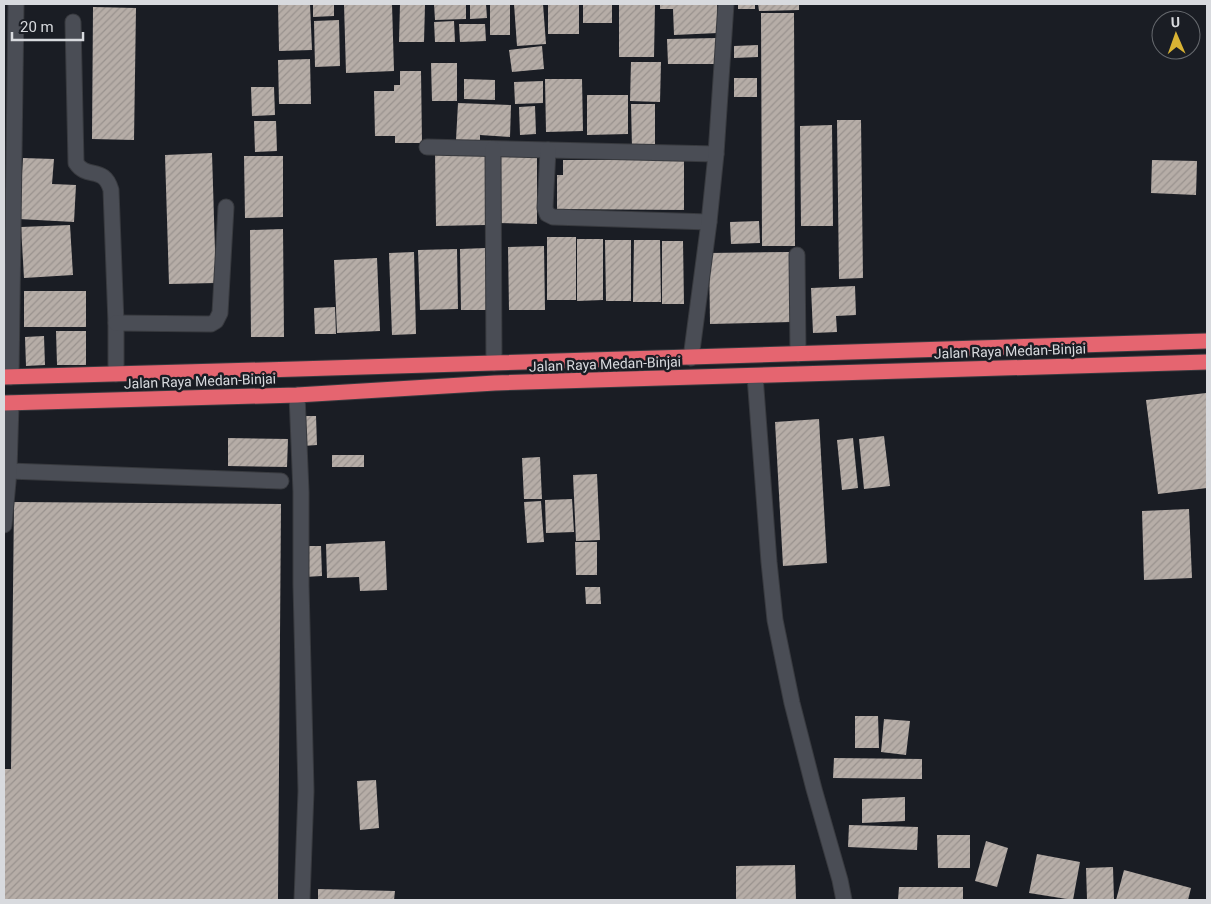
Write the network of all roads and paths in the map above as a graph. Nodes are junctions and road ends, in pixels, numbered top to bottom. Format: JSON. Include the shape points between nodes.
{"nodes":[{"id":1,"x":16,"y":4,"type":"edge"},
{"id":2,"x":726,"y":4,"type":"edge"},
{"id":3,"x":73,"y":22,"type":"dead end"},
{"id":4,"x":427,"y":147,"type":"dead end"},
{"id":5,"x":492,"y":149,"type":"junction"},
{"id":6,"x":548,"y":150,"type":"junction"},
{"id":7,"x":716,"y":154,"type":"junction"},
{"id":8,"x":226,"y":207,"type":"dead end"},
{"id":9,"x":709,"y":222,"type":"junction"},
{"id":10,"x":797,"y":255,"type":"dead end"},
{"id":11,"x":116,"y":323,"type":"junction"},
{"id":12,"x":1207,"y":341,"type":"edge"},
{"id":13,"x":798,"y":354,"type":"junction"},
{"id":14,"x":691,"y":358,"type":"junction"},
{"id":15,"x":1207,"y":362,"type":"edge"},
{"id":16,"x":494,"y":363,"type":"junction"},
{"id":17,"x":116,"y":374,"type":"junction"},
{"id":18,"x":755,"y":376,"type":"junction"},
{"id":19,"x":8,"y":377,"type":"edge"},
{"id":20,"x":297,"y":395,"type":"junction"},
{"id":21,"x":7,"y":403,"type":"edge"},
{"id":22,"x":9,"y":471,"type":"junction"},
{"id":23,"x":281,"y":481,"type":"dead end"},
{"id":24,"x":4,"y":525,"type":"edge"},
{"id":25,"x":302,"y":900,"type":"edge"},
{"id":26,"x":844,"y":900,"type":"edge"}],
"edges":[{"from":1,"to":19,"type":"street"},
{"from":2,"to":7,"type":"street"},
{"from":3,"to":11,"type":"street","via":[[76,163],[83,170],[103,176],[111,190]]},
{"from":4,"to":5,"type":"street"},
{"from":5,"to":6,"type":"street"},
{"from":5,"to":16,"type":"street"},
{"from":6,"to":7,"type":"street"},
{"from":6,"to":9,"type":"street","via":[[545,208],[553,217]]},
{"from":7,"to":9,"type":"street"},
{"from":8,"to":11,"type":"street","via":[[220,313],[216,321],[211,324]]},
{"from":9,"to":14,"type":"street"},
{"from":10,"to":13,"type":"street"},
{"from":11,"to":17,"type":"street"},
{"from":12,"to":13,"type":"highway","name":"Jalan Raya Medan-Binjai"},
{"from":13,"to":14,"type":"highway","name":"Jalan Raya Medan-Binjai"},
{"from":14,"to":16,"type":"highway","name":"Jalan Raya Medan-Binjai"},
{"from":15,"to":18,"type":"highway","name":"Jalan Raya Medan-Binjai"},
{"from":16,"to":17,"type":"highway","name":"Jalan Raya Medan-Binjai"},
{"from":17,"to":19,"type":"highway","name":"Jalan Raya Medan-Binjai"},
{"from":18,"to":20,"type":"highway","name":"Jalan Raya Medan-Binjai","via":[[495,383]]},
{"from":18,"to":26,"type":"street","via":[[776,620],[792,703]]},
{"from":20,"to":21,"type":"highway","name":"Jalan Raya Medan-Binjai"},
{"from":20,"to":25,"type":"street","via":[[306,791]]},
{"from":21,"to":22,"type":"street"},
{"from":22,"to":23,"type":"street"},
{"from":22,"to":24,"type":"street"}]}
